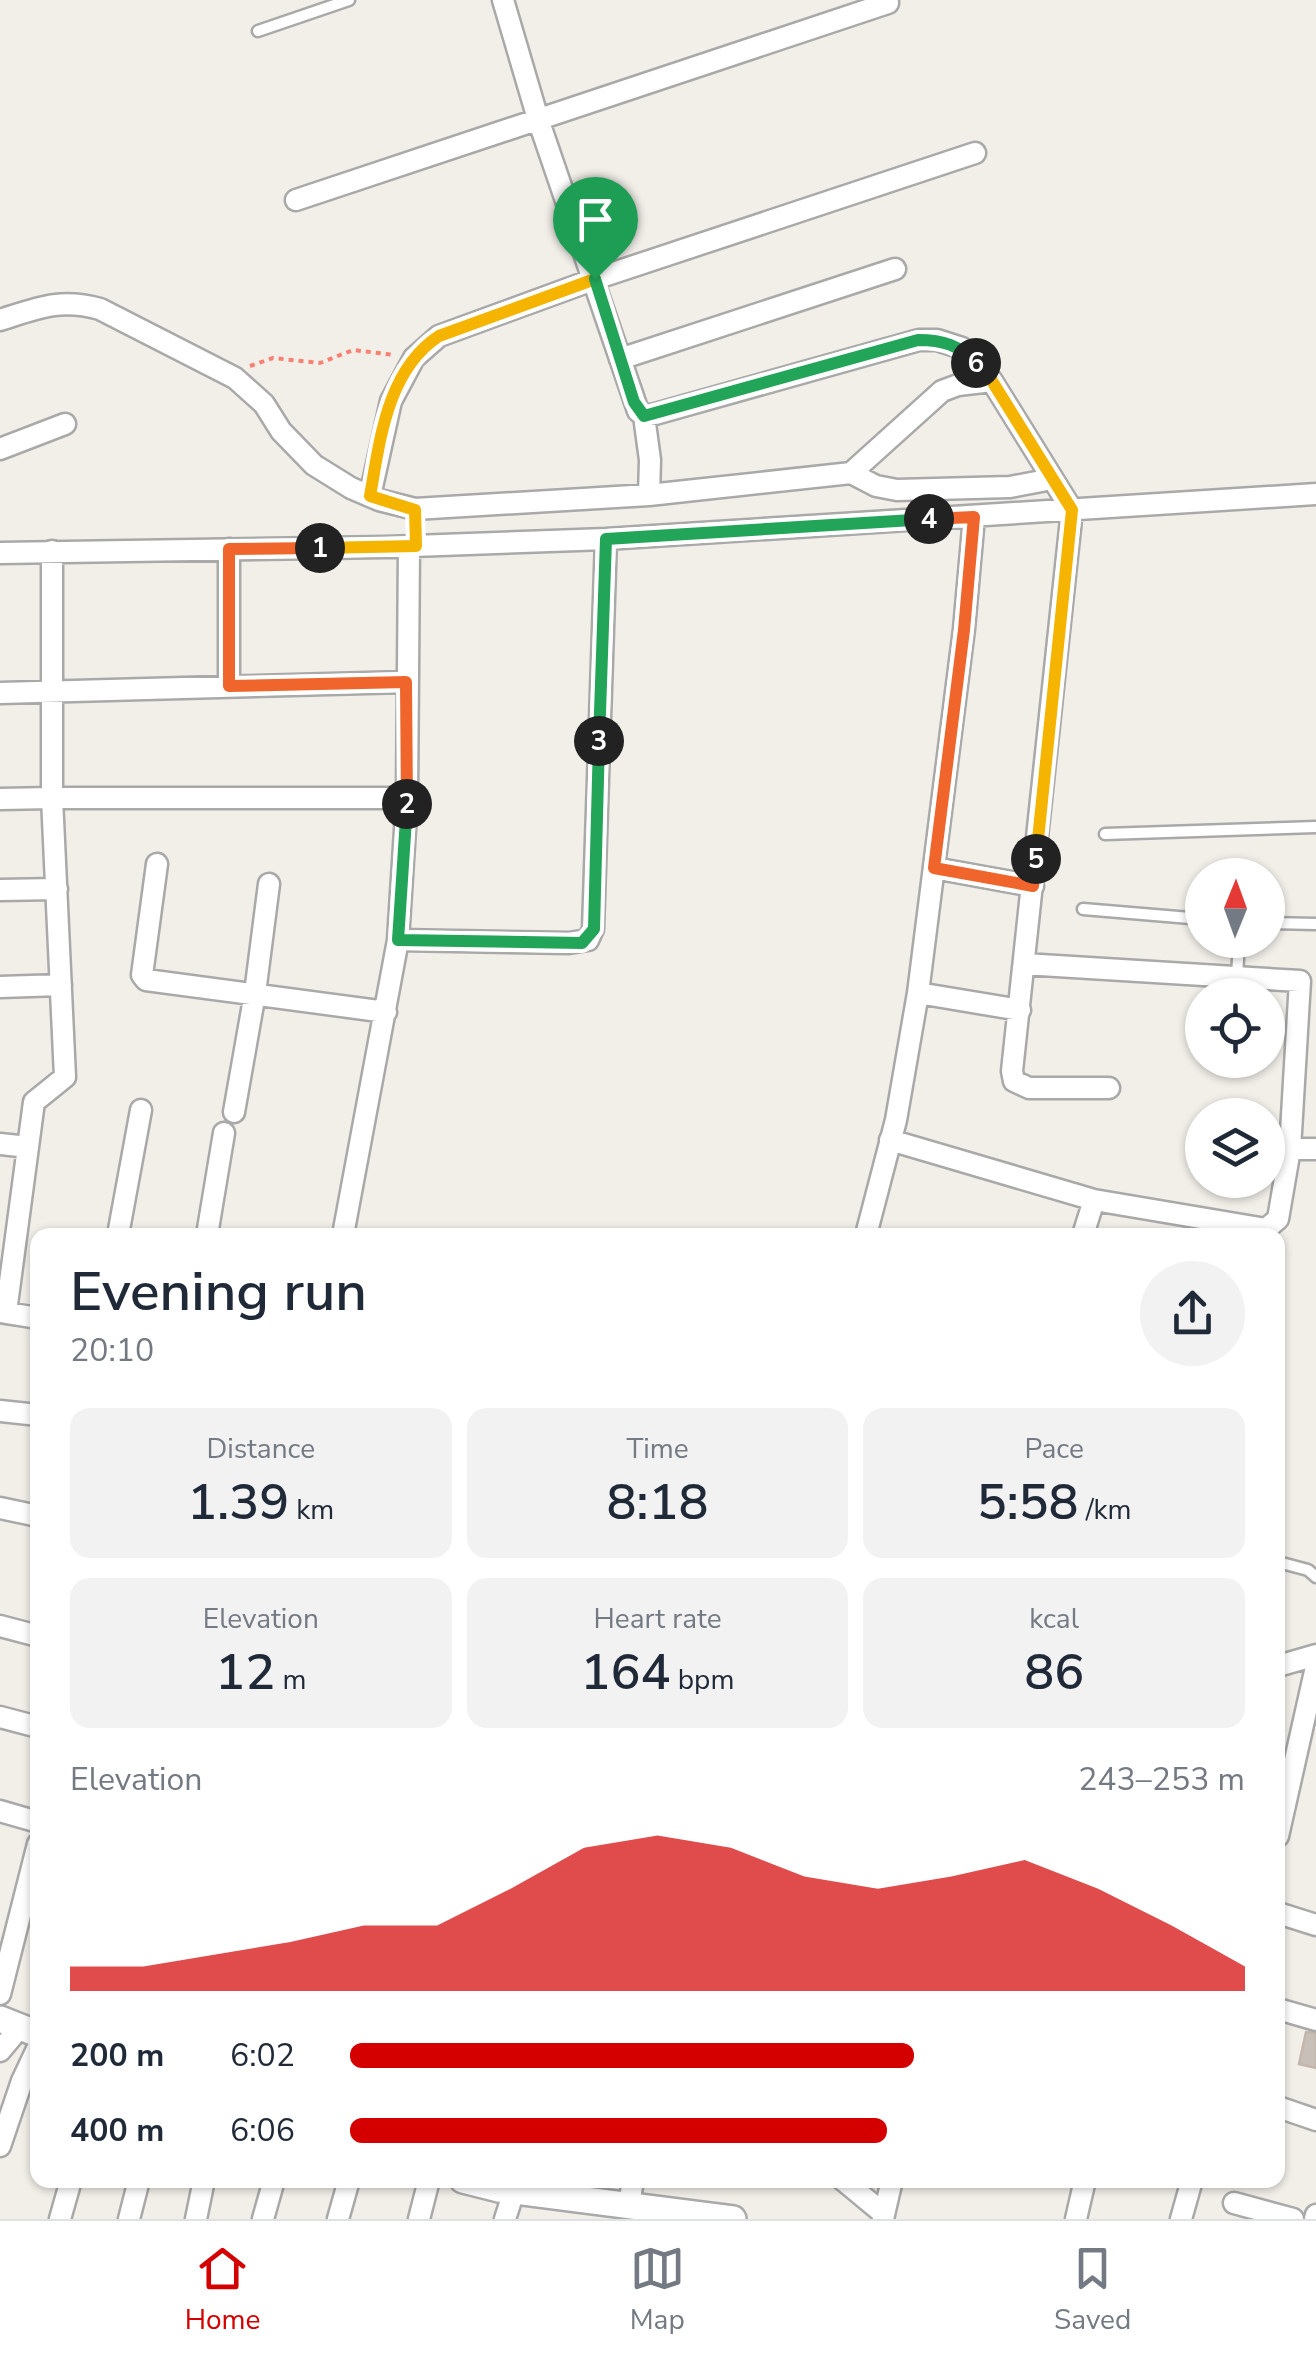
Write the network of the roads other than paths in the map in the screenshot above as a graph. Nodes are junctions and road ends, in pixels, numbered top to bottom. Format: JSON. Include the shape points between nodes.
{"nodes":[{"id":1,"x":349,"y":0,"type":"edge"},
{"id":2,"x":503,"y":0,"type":"edge"},
{"id":3,"x":888,"y":2,"type":"dead end"},
{"id":4,"x":258,"y":31,"type":"dead end"},
{"id":5,"x":538,"y":119,"type":"junction"},
{"id":6,"x":976,"y":153,"type":"dead end"},
{"id":7,"x":296,"y":200,"type":"dead end"},
{"id":8,"x":895,"y":268,"type":"dead end"},
{"id":9,"x":595,"y":279,"type":"junction"},
{"id":10,"x":0,"y":320,"type":"edge"},
{"id":11,"x":620,"y":359,"type":"junction"},
{"id":12,"x":992,"y":381,"type":"junction"},
{"id":13,"x":644,"y":416,"type":"junction"},
{"id":14,"x":65,"y":424,"type":"dead end"},
{"id":15,"x":0,"y":449,"type":"edge"},
{"id":16,"x":851,"y":473,"type":"junction"},
{"id":17,"x":1052,"y":478,"type":"junction"},
{"id":18,"x":1316,"y":494,"type":"edge"},
{"id":19,"x":370,"y":496,"type":"junction"},
{"id":20,"x":648,"y":496,"type":"junction"},
{"id":21,"x":415,"y":510,"type":"junction"},
{"id":22,"x":1072,"y":510,"type":"junction"},
{"id":23,"x":974,"y":517,"type":"junction"},
{"id":24,"x":606,"y":539,"type":"junction"},
{"id":25,"x":412,"y":546,"type":"junction"},
{"id":26,"x":229,"y":549,"type":"junction"},
{"id":27,"x":52,"y":552,"type":"junction"},
{"id":28,"x":0,"y":553,"type":"edge"},
{"id":29,"x":406,"y":682,"type":"junction"},
{"id":30,"x":229,"y":686,"type":"junction"},
{"id":31,"x":53,"y":691,"type":"junction"},
{"id":32,"x":0,"y":693,"type":"edge"},
{"id":33,"x":52,"y":798,"type":"junction"},
{"id":34,"x":407,"y":798,"type":"junction"},
{"id":35,"x":0,"y":800,"type":"edge"},
{"id":36,"x":1316,"y":828,"type":"edge"},
{"id":37,"x":1105,"y":834,"type":"dead end"},
{"id":38,"x":156,"y":864,"type":"dead end"},
{"id":39,"x":934,"y":868,"type":"junction"},
{"id":40,"x":269,"y":884,"type":"dead end"},
{"id":41,"x":1033,"y":886,"type":"junction"},
{"id":42,"x":56,"y":889,"type":"junction"},
{"id":43,"x":0,"y":890,"type":"edge"},
{"id":44,"x":1083,"y":909,"type":"dead end"},
{"id":45,"x":1185,"y":918,"type":"edge"},
{"id":46,"x":1285,"y":923,"type":"edge"},
{"id":47,"x":1316,"y":924,"type":"edge"},
{"id":48,"x":398,"y":940,"type":"junction"},
{"id":49,"x":1238,"y":958,"type":"edge"},
{"id":50,"x":1024,"y":964,"type":"junction"},
{"id":51,"x":1237,"y":977,"type":"junction"},
{"id":52,"x":1308,"y":979,"type":"edge"},
{"id":53,"x":61,"y":985,"type":"junction"},
{"id":54,"x":0,"y":986,"type":"edge"},
{"id":55,"x":255,"y":993,"type":"junction"},
{"id":56,"x":918,"y":993,"type":"junction"},
{"id":57,"x":1020,"y":1010,"type":"junction"},
{"id":58,"x":386,"y":1012,"type":"junction"},
{"id":59,"x":1306,"y":1042,"type":"edge"},
{"id":60,"x":1109,"y":1088,"type":"dead end"},
{"id":61,"x":141,"y":1110,"type":"dead end"},
{"id":62,"x":234,"y":1112,"type":"dead end"},
{"id":63,"x":895,"y":1122,"type":"junction"},
{"id":64,"x":224,"y":1134,"type":"dead end"},
{"id":65,"x":0,"y":1144,"type":"edge"},
{"id":66,"x":28,"y":1147,"type":"junction"},
{"id":67,"x":1290,"y":1149,"type":"junction"},
{"id":68,"x":1316,"y":1149,"type":"edge"},
{"id":69,"x":1094,"y":1200,"type":"junction"},
{"id":70,"x":10,"y":1210,"type":"edge"},
{"id":71,"x":1206,"y":1227,"type":"edge"},
{"id":72,"x":119,"y":1228,"type":"edge"},
{"id":73,"x":208,"y":1228,"type":"edge"},
{"id":74,"x":344,"y":1228,"type":"edge"},
{"id":75,"x":868,"y":1228,"type":"edge"},
{"id":76,"x":1085,"y":1228,"type":"edge"},
{"id":77,"x":1236,"y":1228,"type":"edge"},
{"id":78,"x":1268,"y":1228,"type":"edge"},
{"id":79,"x":3,"y":1312,"type":"edge"},
{"id":80,"x":30,"y":1317,"type":"edge"},
{"id":81,"x":0,"y":1411,"type":"edge"},
{"id":82,"x":30,"y":1414,"type":"edge"},
{"id":83,"x":0,"y":1508,"type":"edge"},
{"id":84,"x":30,"y":1514,"type":"edge"},
{"id":85,"x":1285,"y":1564,"type":"edge"},
{"id":86,"x":1316,"y":1576,"type":"edge"},
{"id":87,"x":0,"y":1626,"type":"edge"},
{"id":88,"x":30,"y":1634,"type":"edge"},
{"id":89,"x":1316,"y":1655,"type":"edge"},
{"id":90,"x":1285,"y":1664,"type":"edge"},
{"id":91,"x":1316,"y":1668,"type":"edge"},
{"id":92,"x":0,"y":1717,"type":"edge"},
{"id":93,"x":30,"y":1725,"type":"edge"},
{"id":94,"x":1285,"y":1805,"type":"edge"},
{"id":95,"x":0,"y":1811,"type":"edge"},
{"id":96,"x":30,"y":1820,"type":"edge"},
{"id":97,"x":30,"y":1878,"type":"edge"},
{"id":98,"x":0,"y":1906,"type":"edge"},
{"id":99,"x":22,"y":1911,"type":"junction"},
{"id":100,"x":1285,"y":1915,"type":"edge"},
{"id":101,"x":1316,"y":1926,"type":"edge"},
{"id":102,"x":0,"y":1994,"type":"edge"},
{"id":103,"x":1285,"y":2011,"type":"edge"},
{"id":104,"x":1316,"y":2020,"type":"edge"},
{"id":105,"x":24,"y":2032,"type":"edge"},
{"id":106,"x":0,"y":2051,"type":"edge"},
{"id":107,"x":1285,"y":2109,"type":"edge"},
{"id":108,"x":1316,"y":2120,"type":"edge"},
{"id":109,"x":0,"y":2146,"type":"edge"},
{"id":110,"x":69,"y":2188,"type":"edge"},
{"id":111,"x":137,"y":2188,"type":"edge"},
{"id":112,"x":202,"y":2188,"type":"edge"},
{"id":113,"x":272,"y":2188,"type":"edge"},
{"id":114,"x":346,"y":2188,"type":"edge"},
{"id":115,"x":427,"y":2188,"type":"edge"},
{"id":116,"x":505,"y":2188,"type":"edge"},
{"id":117,"x":852,"y":2188,"type":"edge"},
{"id":118,"x":890,"y":2188,"type":"edge"},
{"id":119,"x":1083,"y":2188,"type":"edge"},
{"id":120,"x":1190,"y":2188,"type":"edge"},
{"id":121,"x":514,"y":2190,"type":"junction"},
{"id":122,"x":631,"y":2193,"type":"edge"},
{"id":123,"x":1234,"y":2203,"type":"dead end"},
{"id":124,"x":583,"y":2209,"type":"edge"},
{"id":125,"x":661,"y":2214,"type":"edge"},
{"id":126,"x":883,"y":2216,"type":"edge"},
{"id":127,"x":60,"y":2219,"type":"edge"},
{"id":128,"x":130,"y":2219,"type":"edge"},
{"id":129,"x":196,"y":2219,"type":"edge"},
{"id":130,"x":264,"y":2219,"type":"edge"},
{"id":131,"x":338,"y":2219,"type":"edge"},
{"id":132,"x":419,"y":2219,"type":"edge"},
{"id":133,"x":505,"y":2219,"type":"edge"},
{"id":134,"x":733,"y":2219,"type":"edge"},
{"id":135,"x":1076,"y":2219,"type":"edge"},
{"id":136,"x":1181,"y":2219,"type":"edge"},
{"id":137,"x":1293,"y":2219,"type":"edge"}],
"edges":[{"from":1,"to":4,"type":"lane"},
{"from":2,"to":5,"type":"street"},
{"from":3,"to":5,"type":"street"},
{"from":5,"to":7,"type":"street"},
{"from":5,"to":9,"type":"street"},
{"from":6,"to":9,"type":"street"},
{"from":8,"to":11,"type":"street"},
{"from":9,"to":11,"type":"street"},
{"from":9,"to":19,"type":"street","via":[[439,336],[414,358],[390,401]]},
{"from":10,"to":19,"type":"street","via":[[54,303],[100,309],[235,378],[314,466]]},
{"from":11,"to":13,"type":"street"},
{"from":12,"to":13,"type":"street","via":[[962,348],[918,340]]},
{"from":12,"to":16,"type":"street","via":[[942,391]]},
{"from":12,"to":17,"type":"street"},
{"from":13,"to":20,"type":"street"},
{"from":14,"to":15,"type":"street"},
{"from":16,"to":17,"type":"street","via":[[896,490]]},
{"from":16,"to":20,"type":"street"},
{"from":17,"to":22,"type":"street"},
{"from":18,"to":22,"type":"street"},
{"from":19,"to":21,"type":"street"},
{"from":20,"to":21,"type":"street"},
{"from":21,"to":25,"type":"street"},
{"from":22,"to":23,"type":"street"},
{"from":22,"to":41,"type":"street"},
{"from":23,"to":24,"type":"street"},
{"from":23,"to":39,"type":"street"},
{"from":24,"to":25,"type":"street"},
{"from":24,"to":48,"type":"street","via":[[594,929],[588,940],[569,943]]},
{"from":25,"to":26,"type":"street"},
{"from":25,"to":29,"type":"street"},
{"from":26,"to":27,"type":"street"},
{"from":26,"to":30,"type":"street"},
{"from":27,"to":28,"type":"street"},
{"from":27,"to":31,"type":"street"},
{"from":29,"to":30,"type":"street"},
{"from":29,"to":34,"type":"street"},
{"from":30,"to":31,"type":"street"},
{"from":31,"to":32,"type":"street"},
{"from":31,"to":33,"type":"street"},
{"from":33,"to":34,"type":"street"},
{"from":33,"to":35,"type":"street"},
{"from":33,"to":42,"type":"street"},
{"from":34,"to":48,"type":"street"},
{"from":36,"to":37,"type":"lane"},
{"from":38,"to":55,"type":"street","via":[[143,978]]},
{"from":39,"to":41,"type":"street"},
{"from":39,"to":56,"type":"street"},
{"from":40,"to":55,"type":"street"},
{"from":41,"to":50,"type":"street"},
{"from":42,"to":43,"type":"street"},
{"from":42,"to":53,"type":"street"},
{"from":44,"to":45,"type":"lane"},
{"from":46,"to":47,"type":"lane"},
{"from":48,"to":58,"type":"street"},
{"from":49,"to":51,"type":"lane"},
{"from":50,"to":51,"type":"street"},
{"from":50,"to":57,"type":"street"},
{"from":51,"to":52,"type":"street"},
{"from":52,"to":59,"type":"street"},
{"from":53,"to":54,"type":"street"},
{"from":53,"to":66,"type":"street","via":[[65,1077],[34,1102]]},
{"from":55,"to":58,"type":"street"},
{"from":55,"to":62,"type":"street"},
{"from":56,"to":57,"type":"street"},
{"from":56,"to":63,"type":"street"},
{"from":57,"to":60,"type":"street","via":[[1012,1071],[1019,1085]]},
{"from":58,"to":74,"type":"street"},
{"from":59,"to":67,"type":"street"},
{"from":61,"to":72,"type":"street"},
{"from":63,"to":69,"type":"street"},
{"from":63,"to":75,"type":"street"},
{"from":64,"to":73,"type":"street"},
{"from":65,"to":66,"type":"street"},
{"from":66,"to":70,"type":"street"},
{"from":67,"to":68,"type":"street"},
{"from":67,"to":78,"type":"street","via":[[1278,1220]]},
{"from":69,"to":71,"type":"street"},
{"from":69,"to":76,"type":"street"},
{"from":70,"to":79,"type":"street"},
{"from":71,"to":77,"type":"street"},
{"from":79,"to":80,"type":"street"},
{"from":81,"to":82,"type":"street"},
{"from":83,"to":84,"type":"street"},
{"from":85,"to":86,"type":"lane"},
{"from":87,"to":88,"type":"street"},
{"from":89,"to":90,"type":"street"},
{"from":91,"to":94,"type":"street"},
{"from":92,"to":93,"type":"street"},
{"from":95,"to":96,"type":"street"},
{"from":97,"to":99,"type":"street"},
{"from":98,"to":99,"type":"street"},
{"from":99,"to":102,"type":"street"},
{"from":100,"to":101,"type":"street"},
{"from":103,"to":104,"type":"street"},
{"from":105,"to":106,"type":"street"},
{"from":105,"to":109,"type":"street","via":[[22,2082]]},
{"from":107,"to":108,"type":"street"},
{"from":110,"to":127,"type":"street"},
{"from":111,"to":128,"type":"street"},
{"from":112,"to":129,"type":"street"},
{"from":113,"to":130,"type":"street"},
{"from":114,"to":131,"type":"street"},
{"from":115,"to":132,"type":"street"},
{"from":116,"to":121,"type":"street"},
{"from":117,"to":126,"type":"street"},
{"from":118,"to":126,"type":"street"},
{"from":119,"to":135,"type":"street"},
{"from":120,"to":136,"type":"street"},
{"from":121,"to":124,"type":"street"},
{"from":121,"to":133,"type":"street"},
{"from":122,"to":124,"type":"street"},
{"from":122,"to":125,"type":"street"},
{"from":123,"to":137,"type":"street"},
{"from":125,"to":134,"type":"street"}]}
